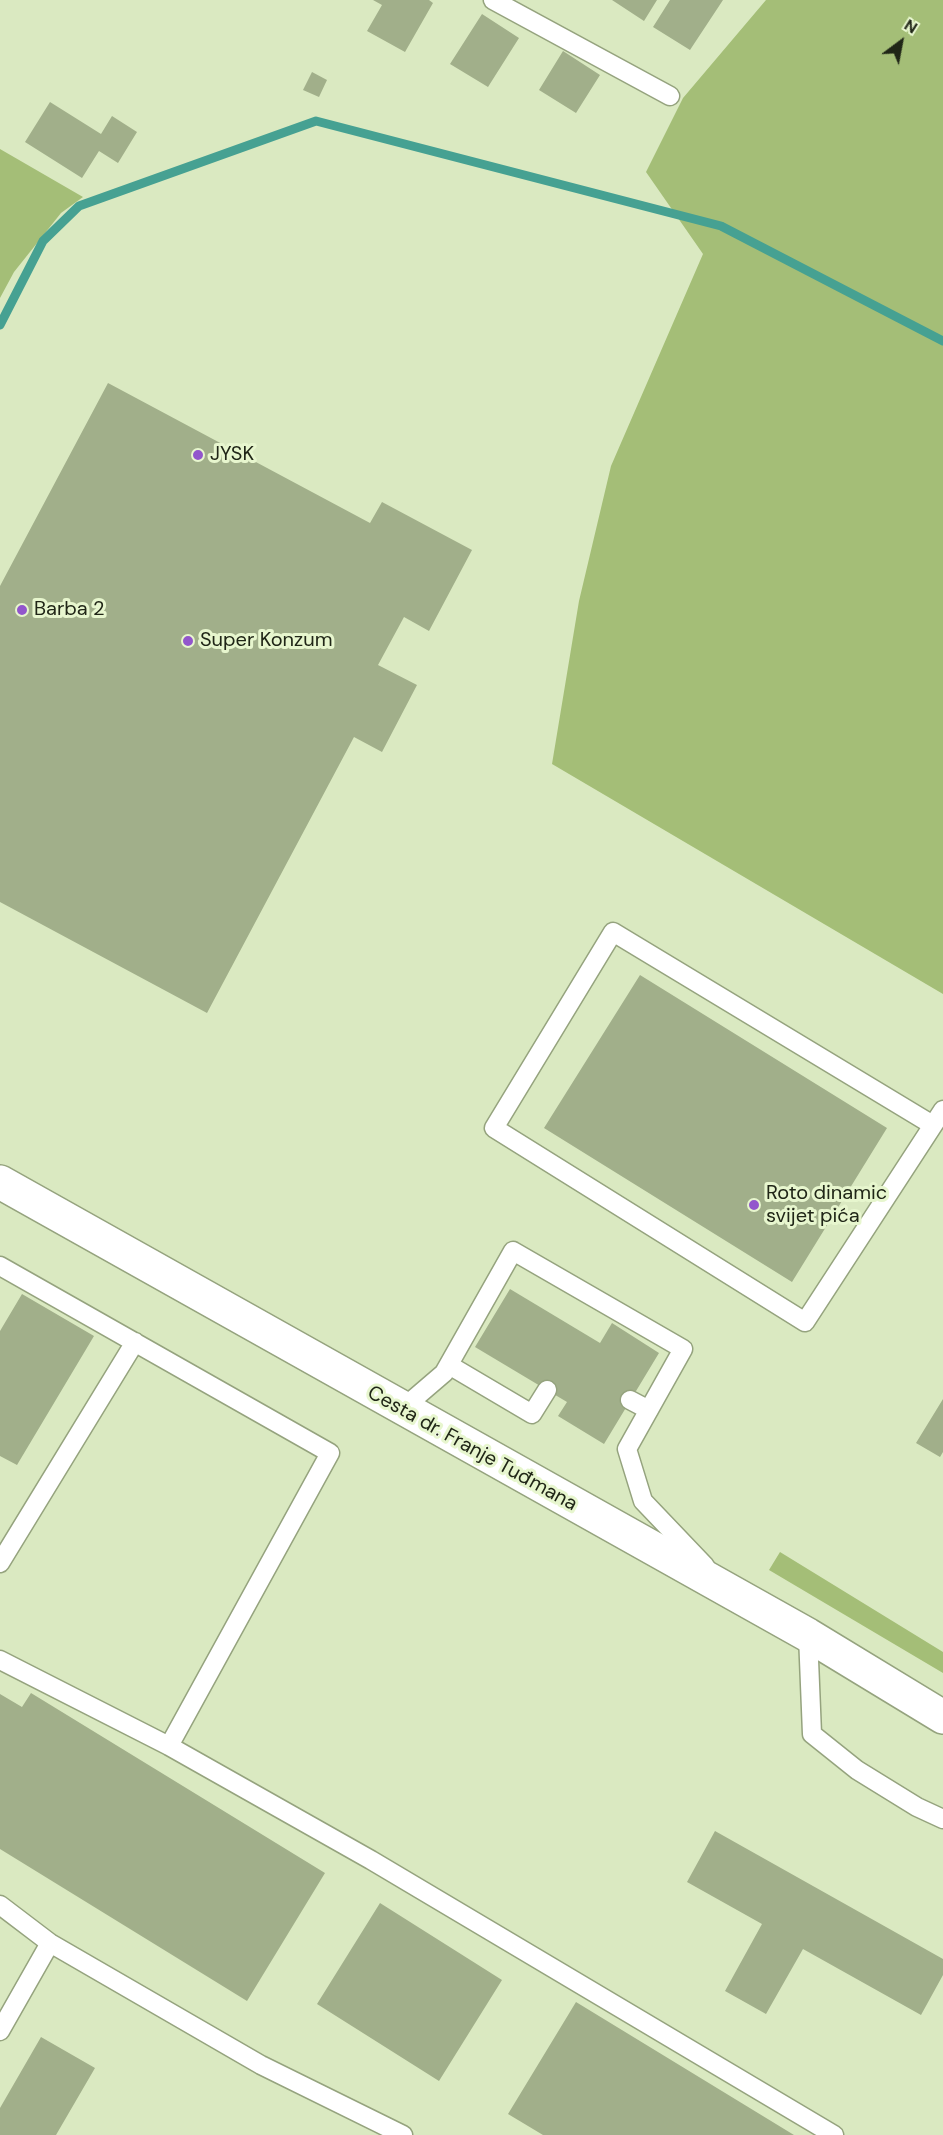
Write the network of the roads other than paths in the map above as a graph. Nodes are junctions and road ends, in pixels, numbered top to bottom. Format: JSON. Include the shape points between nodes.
{"nodes":[{"id":1,"x":493,"y":0,"type":"edge"},
{"id":2,"x":670,"y":96,"type":"dead end"},
{"id":3,"x":943,"y":1110,"type":"edge"},
{"id":4,"x":931,"y":1124,"type":"junction"},
{"id":5,"x":0,"y":1182,"type":"edge"},
{"id":6,"x":0,"y":1266,"type":"edge"},
{"id":7,"x":135,"y":1342,"type":"junction"},
{"id":8,"x":449,"y":1365,"type":"junction"},
{"id":9,"x":547,"y":1390,"type":"dead end"},
{"id":10,"x":630,"y":1400,"type":"dead end"},
{"id":11,"x":402,"y":1409,"type":"junction"},
{"id":12,"x":649,"y":1410,"type":"junction"},
{"id":13,"x":0,"y":1563,"type":"edge"},
{"id":14,"x":731,"y":1593,"type":"junction"},
{"id":15,"x":808,"y":1635,"type":"junction"},
{"id":16,"x":0,"y":1660,"type":"edge"},
{"id":17,"x":943,"y":1717,"type":"edge"},
{"id":18,"x":169,"y":1746,"type":"junction"},
{"id":19,"x":943,"y":1819,"type":"edge"},
{"id":20,"x":0,"y":1905,"type":"edge"},
{"id":21,"x":50,"y":1944,"type":"junction"},
{"id":22,"x":0,"y":2031,"type":"edge"},
{"id":23,"x":403,"y":2135,"type":"edge"},
{"id":24,"x":834,"y":2135,"type":"edge"}],
"edges":[{"from":1,"to":2,"type":"lane"},
{"from":3,"to":4,"type":"lane"},
{"from":4,"to":4,"type":"lane","via":[[613,932],[494,1128],[805,1322]]},
{"from":5,"to":11,"type":"main road","name":"Cesta dr. Franje Tuđmana"},
{"from":6,"to":7,"type":"lane"},
{"from":7,"to":13,"type":"lane"},
{"from":7,"to":18,"type":"lane","via":[[330,1453]]},
{"from":8,"to":9,"type":"lane","via":[[532,1414]]},
{"from":8,"to":11,"type":"lane"},
{"from":8,"to":12,"type":"lane","via":[[513,1251],[683,1349]]},
{"from":10,"to":12,"type":"lane"},
{"from":11,"to":14,"type":"main road","name":"Cesta dr. Franje Tuđmana"},
{"from":12,"to":14,"type":"lane","via":[[627,1449],[644,1501]]},
{"from":14,"to":15,"type":"main road","name":"Cesta dr. Franje Tuđmana"},
{"from":15,"to":17,"type":"main road","name":"Cesta dr. Franje Tuđmana"},
{"from":15,"to":19,"type":"lane","via":[[812,1734],[856,1770]]},
{"from":16,"to":18,"type":"lane"},
{"from":18,"to":24,"type":"lane","via":[[381,1866]]},
{"from":20,"to":21,"type":"lane"},
{"from":21,"to":22,"type":"lane"},
{"from":21,"to":23,"type":"lane","via":[[261,2065]]}]}
